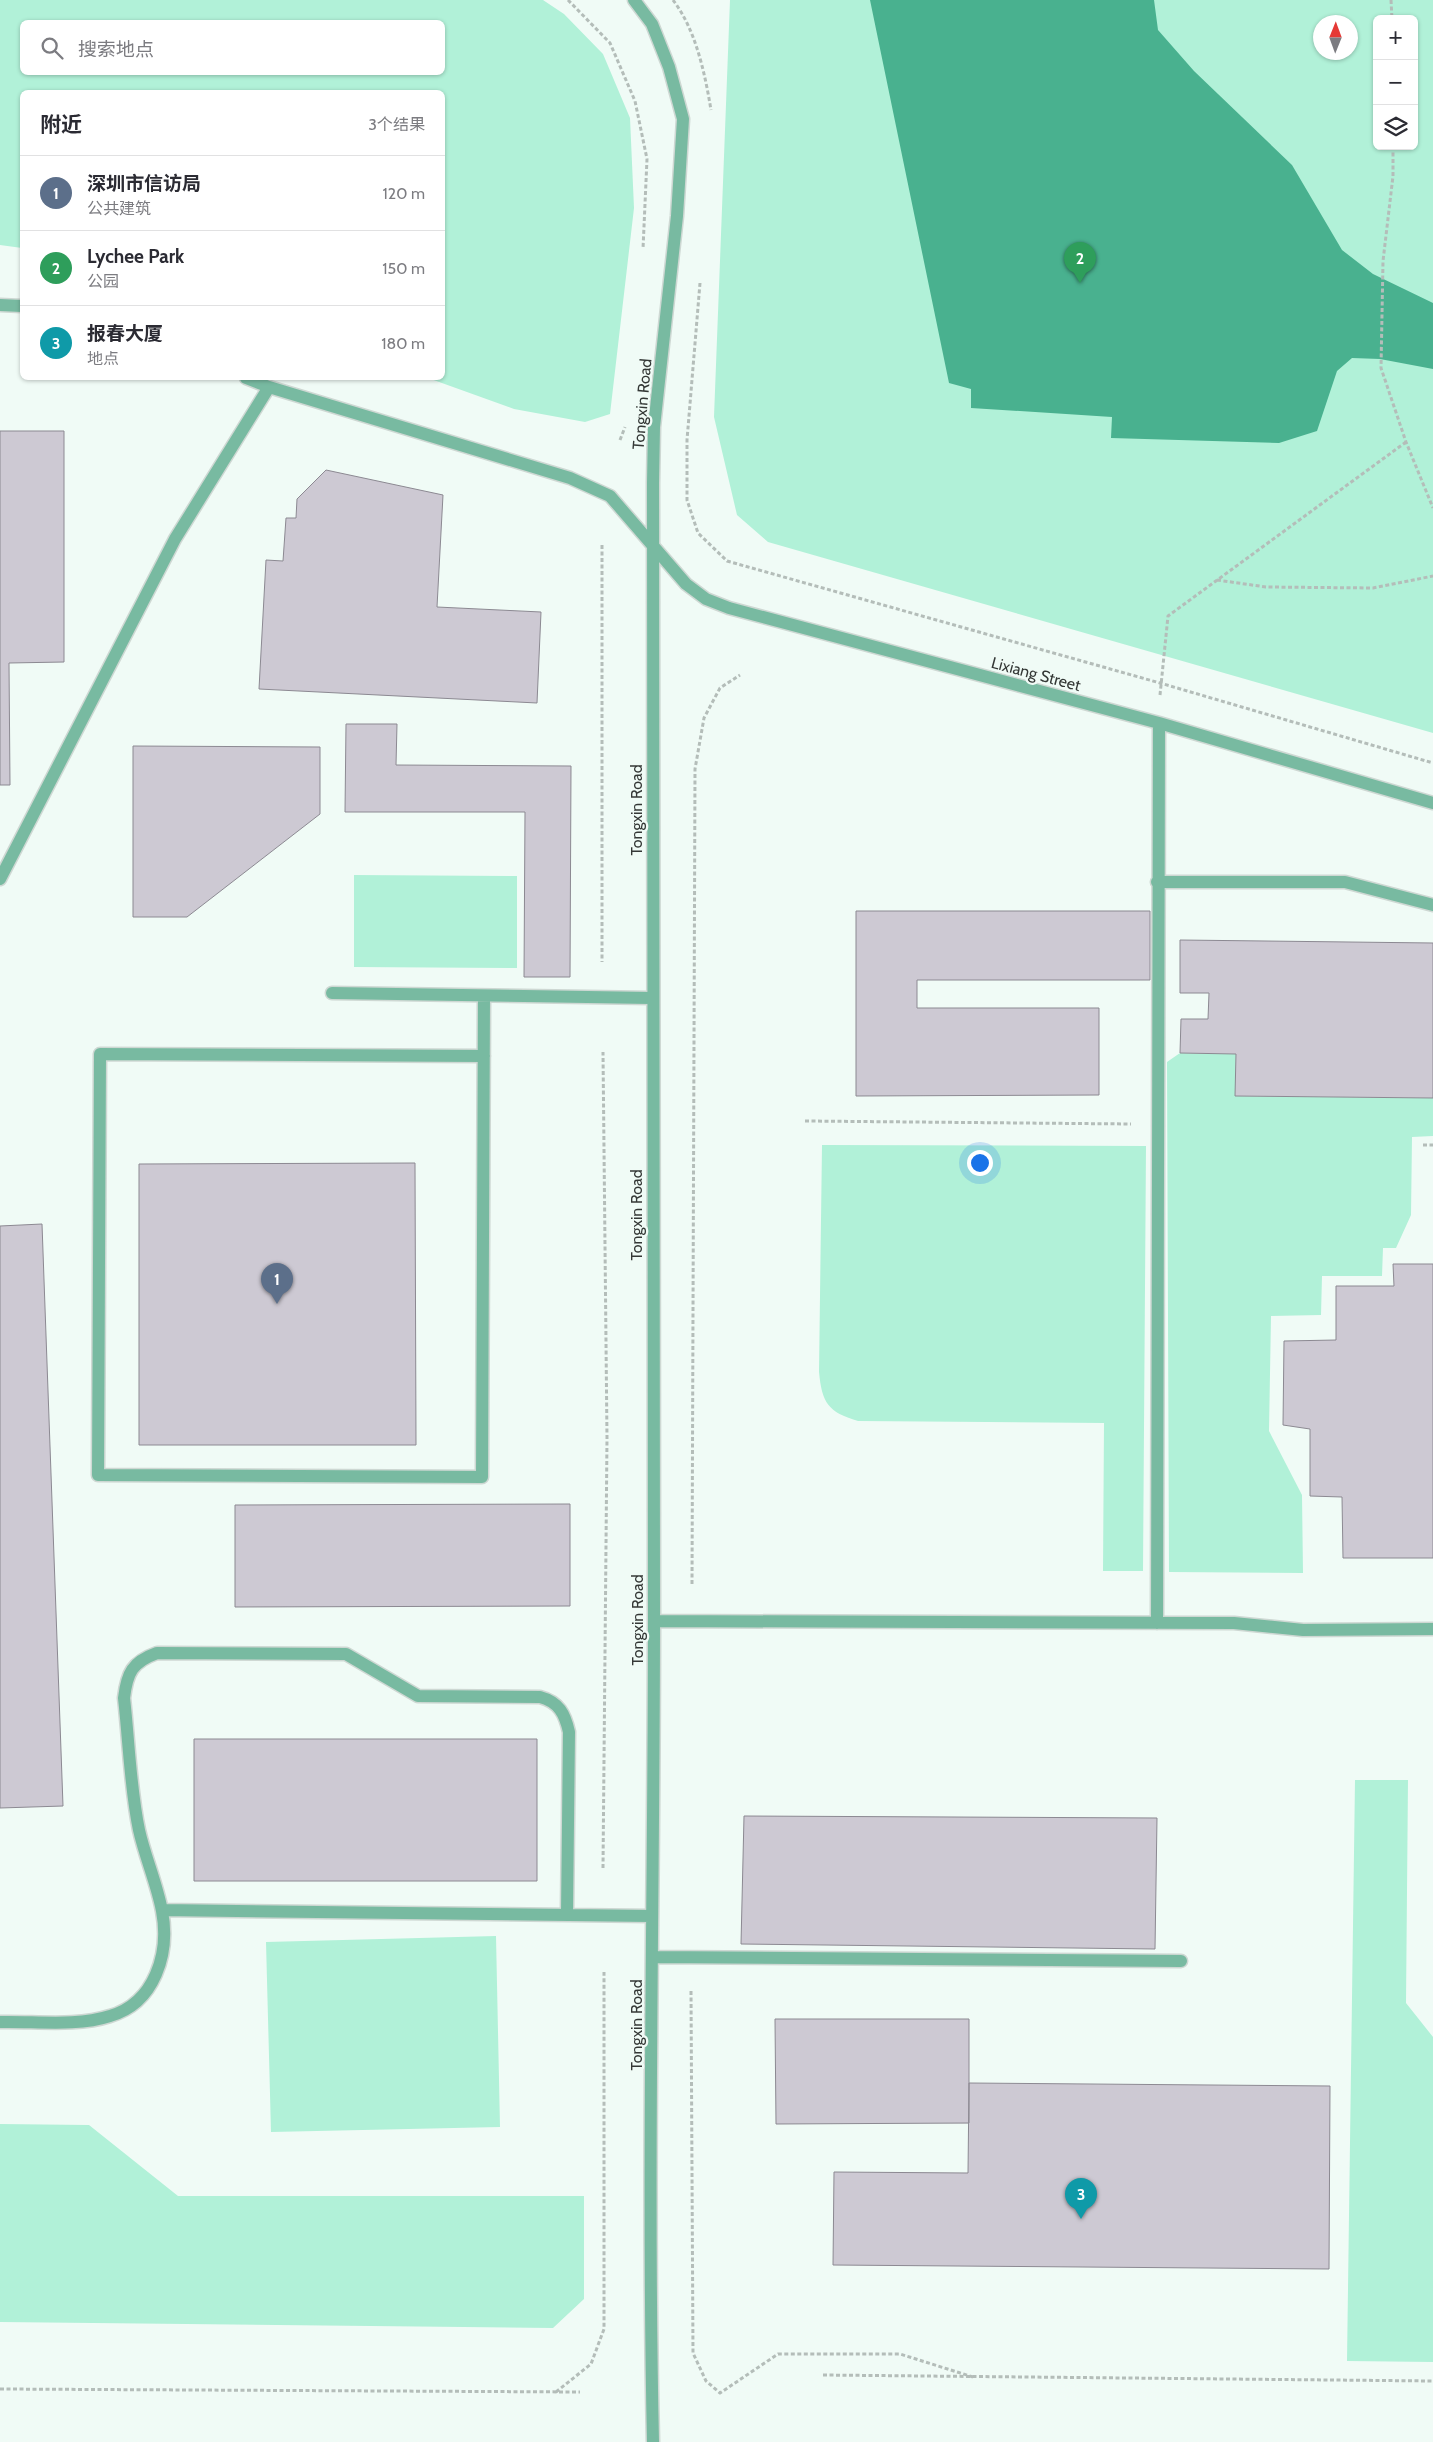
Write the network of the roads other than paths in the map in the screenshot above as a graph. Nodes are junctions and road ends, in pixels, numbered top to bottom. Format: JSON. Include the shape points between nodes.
{"nodes":[{"id":1,"x":634,"y":0,"type":"edge"},
{"id":2,"x":0,"y":305,"type":"edge"},
{"id":3,"x":20,"y":306,"type":"edge"},
{"id":4,"x":251,"y":380,"type":"edge"},
{"id":5,"x":269,"y":387,"type":"junction"},
{"id":6,"x":652,"y":544,"type":"junction"},
{"id":7,"x":1159,"y":724,"type":"junction"},
{"id":8,"x":1433,"y":803,"type":"edge"},
{"id":9,"x":0,"y":879,"type":"edge"},
{"id":10,"x":1157,"y":882,"type":"junction"},
{"id":11,"x":1433,"y":905,"type":"edge"},
{"id":12,"x":332,"y":993,"type":"dead end"},
{"id":13,"x":484,"y":996,"type":"junction"},
{"id":14,"x":651,"y":998,"type":"junction"},
{"id":15,"x":484,"y":1056,"type":"junction"},
{"id":16,"x":654,"y":1621,"type":"junction"},
{"id":17,"x":1157,"y":1623,"type":"junction"},
{"id":18,"x":1433,"y":1629,"type":"edge"},
{"id":19,"x":162,"y":1910,"type":"junction"},
{"id":20,"x":567,"y":1914,"type":"junction"},
{"id":21,"x":651,"y":1916,"type":"junction"},
{"id":22,"x":652,"y":1958,"type":"junction"},
{"id":23,"x":1181,"y":1962,"type":"dead end"},
{"id":24,"x":0,"y":2022,"type":"edge"},
{"id":25,"x":653,"y":2442,"type":"edge"}],
"edges":[{"from":1,"to":6,"type":"street","name":"Tongxin Road","via":[[652,24],[669,67],[683,119],[677,216],[654,427]]},
{"from":2,"to":3,"type":"street"},
{"from":4,"to":5,"type":"street","name":"Lixiang Street"},
{"from":5,"to":6,"type":"street","name":"Lixiang Street","via":[[570,478],[610,496]]},
{"from":5,"to":9,"type":"street","via":[[175,539]]},
{"from":6,"to":7,"type":"street","name":"Lixiang Street","via":[[686,584],[706,599],[729,608]]},
{"from":6,"to":14,"type":"street","name":"Tongxin Road"},
{"from":7,"to":8,"type":"street","name":"Lixiang Street"},
{"from":7,"to":10,"type":"street"},
{"from":10,"to":11,"type":"street","via":[[1345,882]]},
{"from":10,"to":17,"type":"street"},
{"from":12,"to":13,"type":"street"},
{"from":13,"to":14,"type":"street"},
{"from":13,"to":15,"type":"street"},
{"from":14,"to":16,"type":"street","name":"Tongxin Road"},
{"from":15,"to":15,"type":"street","via":[[100,1054],[98,1475],[482,1477]]},
{"from":16,"to":17,"type":"street"},
{"from":16,"to":21,"type":"street","name":"Tongxin Road"},
{"from":17,"to":18,"type":"street","via":[[1234,1623],[1303,1630]]},
{"from":19,"to":20,"type":"street"},
{"from":19,"to":20,"type":"street","via":[[139,1831],[124,1698],[126,1683],[131,1670],[142,1658],[156,1653],[207,1652],[346,1654],[418,1696],[540,1697],[550,1700],[563,1713],[569,1732]]},
{"from":19,"to":24,"type":"street","via":[[165,1938],[160,1968],[151,1986],[132,2005],[111,2016],[89,2020]]},
{"from":20,"to":21,"type":"street"},
{"from":21,"to":22,"type":"street","name":"Tongxin Road"},
{"from":22,"to":23,"type":"street"},
{"from":22,"to":25,"type":"street","name":"Tongxin Road"}]}
